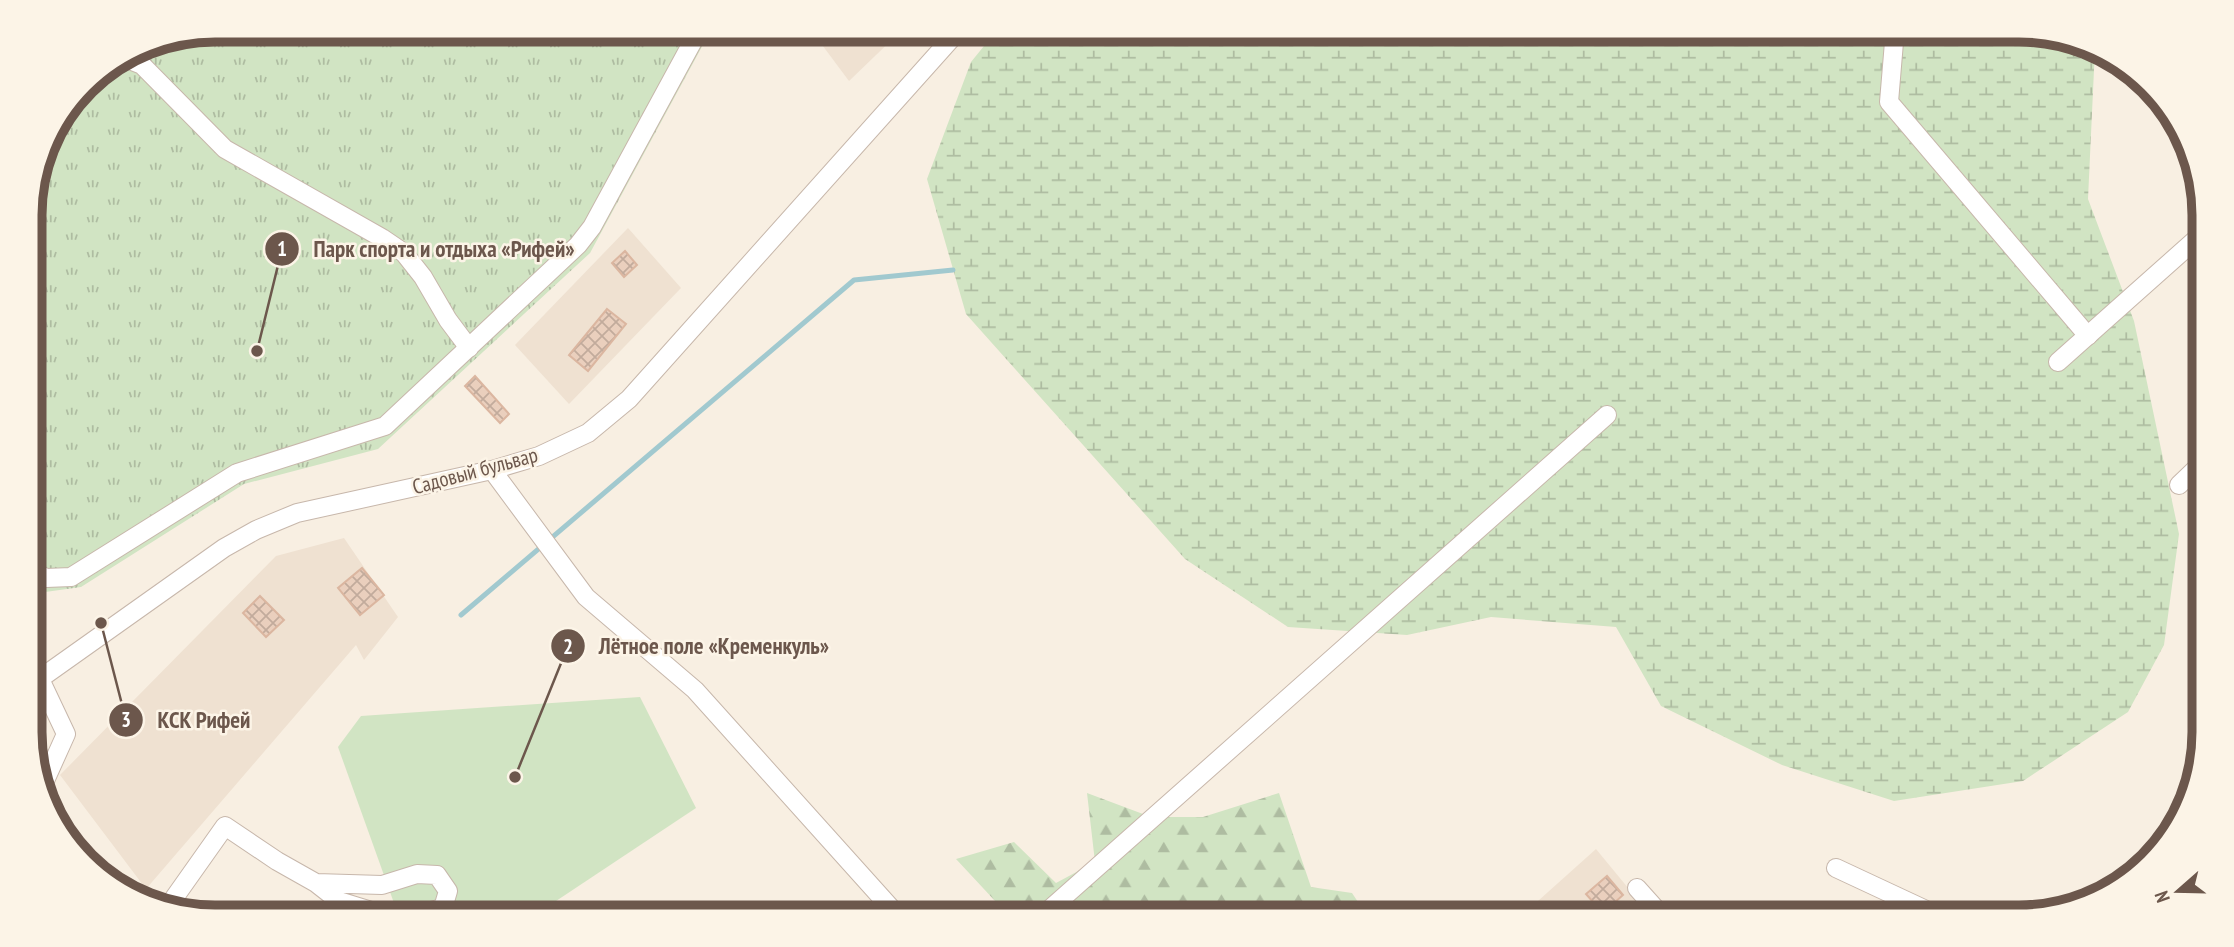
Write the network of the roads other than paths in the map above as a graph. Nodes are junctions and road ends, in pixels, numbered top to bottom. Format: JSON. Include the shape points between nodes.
{"nodes":[{"id":1,"x":693,"y":42,"type":"edge"},
{"id":2,"x":948,"y":42,"type":"edge"},
{"id":3,"x":1894,"y":42,"type":"edge"},
{"id":4,"x":134,"y":62,"type":"edge"},
{"id":5,"x":2192,"y":243,"type":"edge"},
{"id":6,"x":2088,"y":335,"type":"junction"},
{"id":7,"x":469,"y":348,"type":"junction"},
{"id":8,"x":2057,"y":362,"type":"dead end"},
{"id":9,"x":1607,"y":415,"type":"dead end"},
{"id":10,"x":492,"y":470,"type":"junction"},
{"id":11,"x":2192,"y":473,"type":"edge"},
{"id":12,"x":2179,"y":485,"type":"dead end"},
{"id":13,"x":42,"y":576,"type":"edge"},
{"id":14,"x":42,"y":672,"type":"edge"},
{"id":15,"x":42,"y":691,"type":"edge"},
{"id":16,"x":48,"y":775,"type":"edge"},
{"id":17,"x":1836,"y":868,"type":"dead end"},
{"id":18,"x":316,"y":883,"type":"junction"},
{"id":19,"x":1637,"y":888,"type":"dead end"},
{"id":20,"x":173,"y":900,"type":"edge"},
{"id":21,"x":352,"y":905,"type":"edge"},
{"id":22,"x":444,"y":905,"type":"edge"},
{"id":23,"x":889,"y":905,"type":"edge"},
{"id":24,"x":1055,"y":905,"type":"edge"},
{"id":25,"x":1652,"y":905,"type":"edge"},
{"id":26,"x":1915,"y":905,"type":"edge"}],
"edges":[{"from":1,"to":7,"type":"street","via":[[593,227]]},
{"from":2,"to":10,"type":"street","name":"Садовый бульвар","via":[[629,399],[588,433],[539,456]]},
{"from":3,"to":6,"type":"street","via":[[1889,102]]},
{"from":4,"to":7,"type":"street","via":[[225,149],[404,253]]},
{"from":5,"to":6,"type":"street"},
{"from":6,"to":8,"type":"street"},
{"from":7,"to":13,"type":"street","via":[[385,426],[237,473],[71,577]]},
{"from":9,"to":24,"type":"street"},
{"from":10,"to":14,"type":"street","name":"Садовый бульвар","via":[[297,513],[256,530]]},
{"from":10,"to":23,"type":"street","via":[[586,597],[695,690]]},
{"from":11,"to":12,"type":"street"},
{"from":15,"to":16,"type":"street","via":[[66,734]]},
{"from":17,"to":26,"type":"street"},
{"from":18,"to":20,"type":"street","via":[[225,826]]},
{"from":18,"to":21,"type":"street"},
{"from":18,"to":22,"type":"street","via":[[383,885],[417,874],[437,874],[448,891]]},
{"from":19,"to":25,"type":"street"}]}
